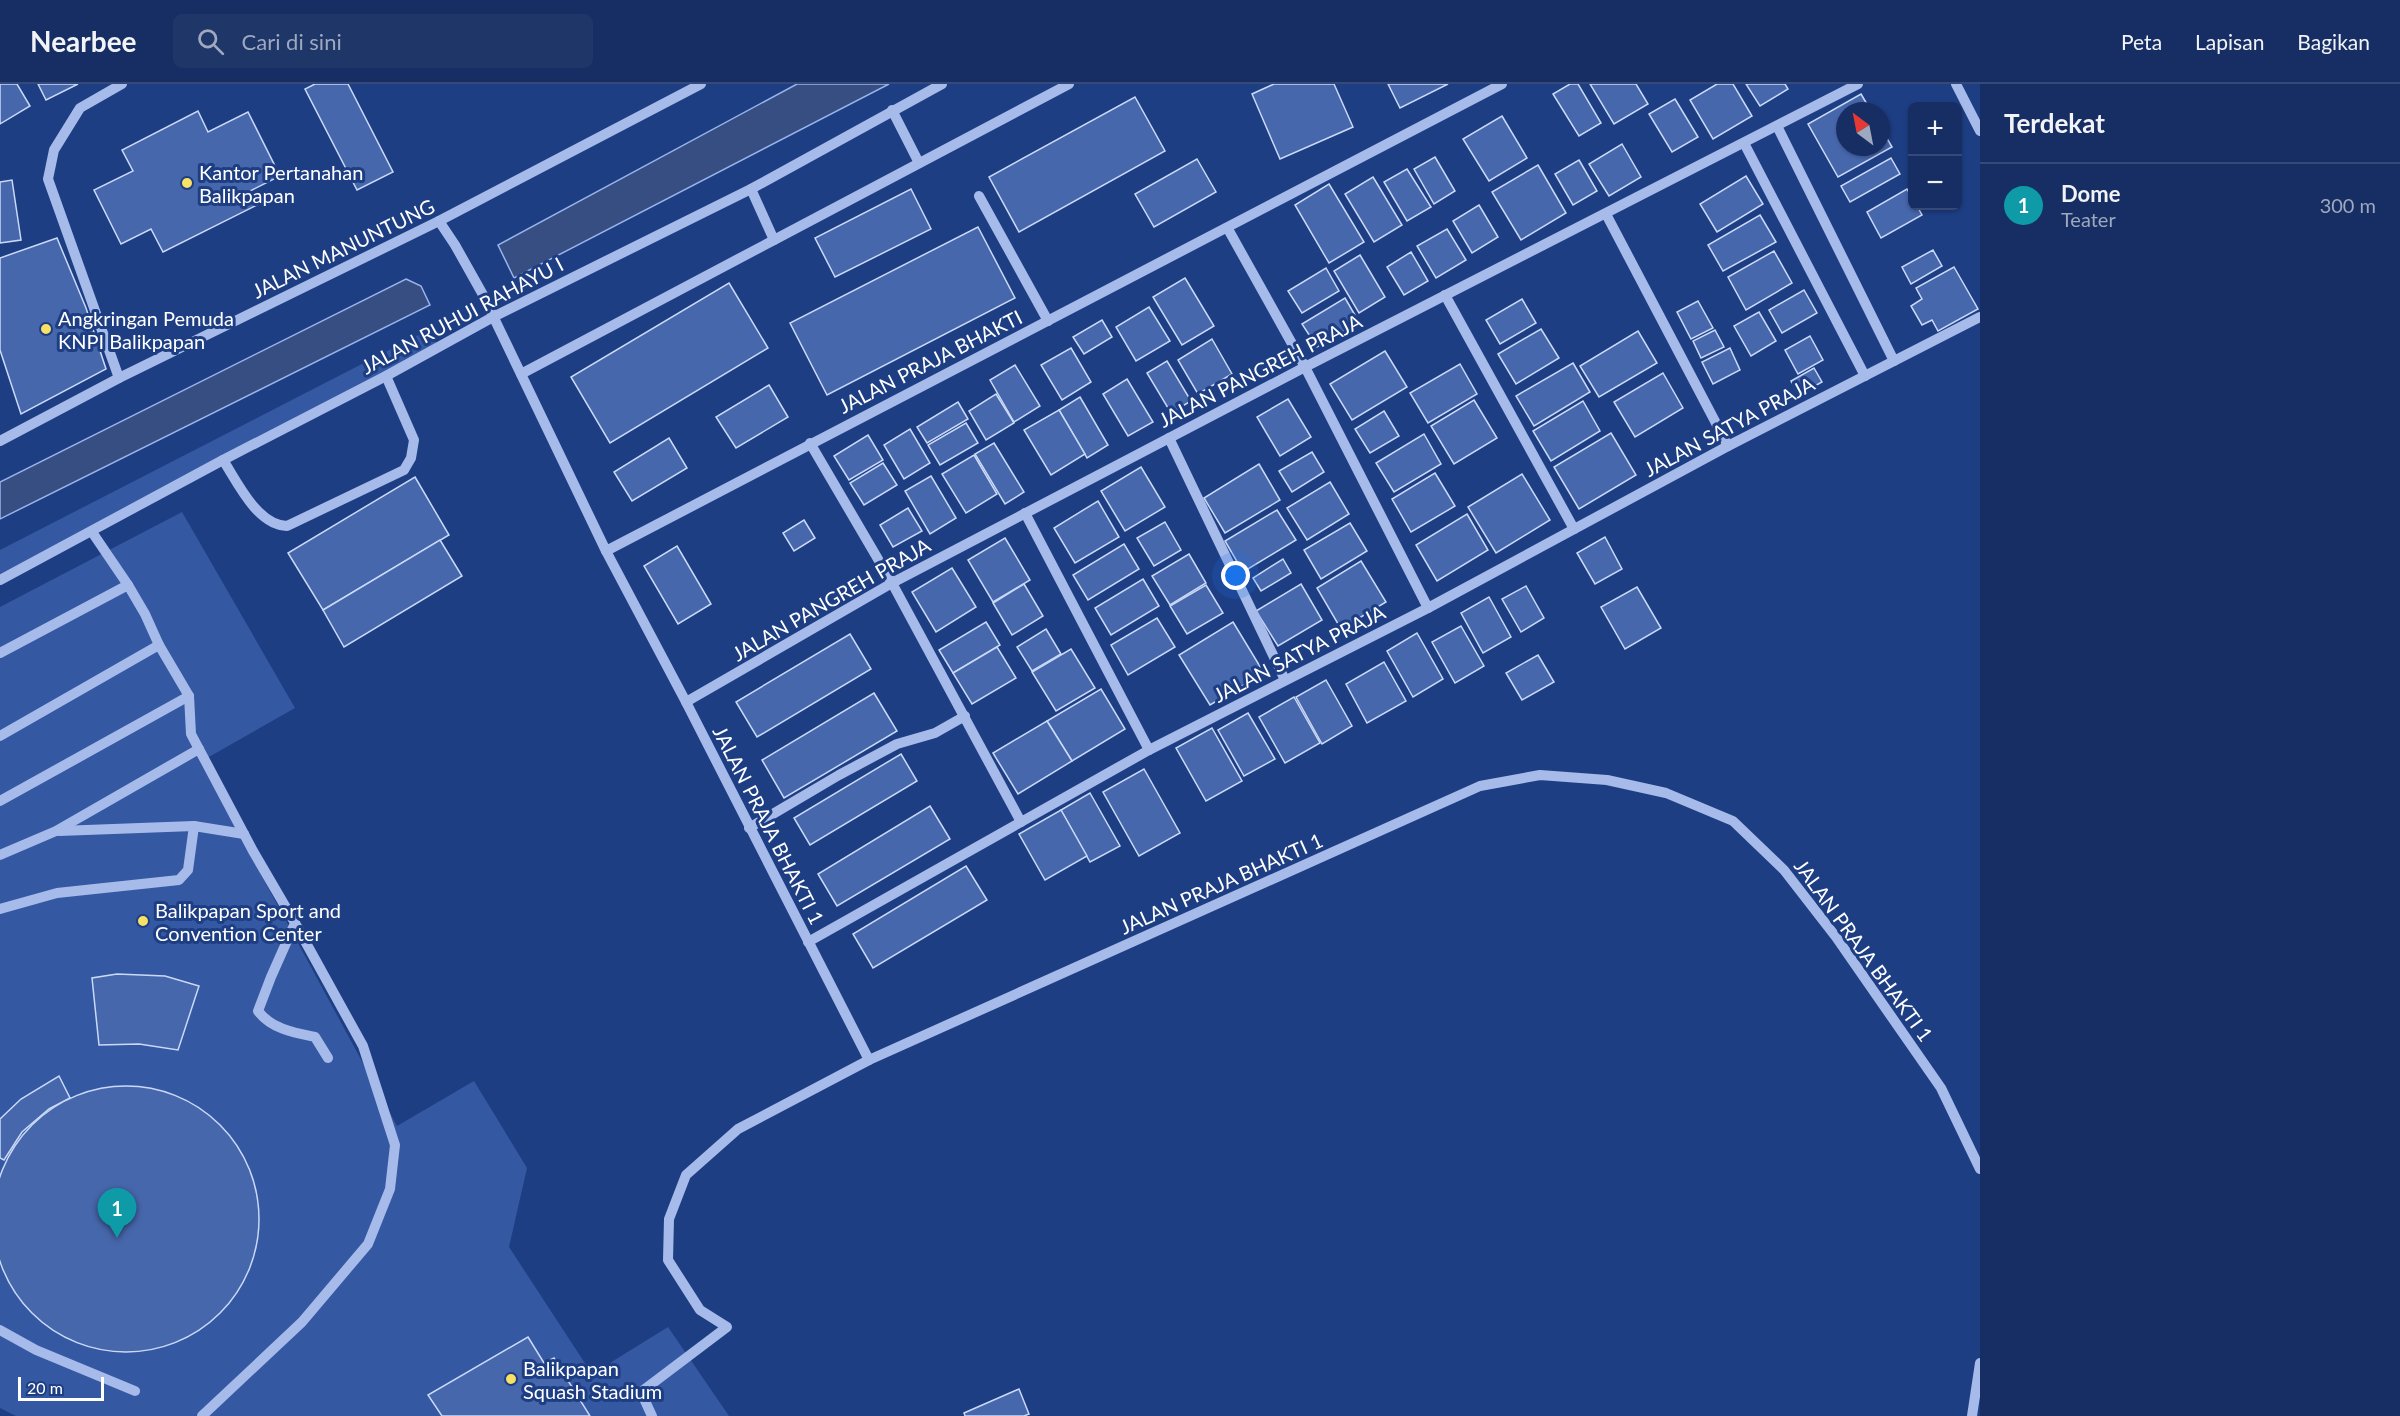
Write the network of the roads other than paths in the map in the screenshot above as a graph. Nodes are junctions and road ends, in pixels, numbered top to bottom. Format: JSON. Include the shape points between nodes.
{"nodes":[{"id":1,"x":122,"y":84,"type":"edge"},
{"id":2,"x":701,"y":84,"type":"edge"},
{"id":3,"x":942,"y":84,"type":"edge"},
{"id":4,"x":1069,"y":84,"type":"edge"},
{"id":5,"x":1502,"y":84,"type":"edge"},
{"id":6,"x":1858,"y":84,"type":"edge"},
{"id":7,"x":1956,"y":84,"type":"edge"},
{"id":8,"x":892,"y":110,"type":"junction"},
{"id":9,"x":1778,"y":126,"type":"junction"},
{"id":10,"x":1980,"y":131,"type":"edge"},
{"id":11,"x":1744,"y":143,"type":"junction"},
{"id":12,"x":919,"y":163,"type":"junction"},
{"id":13,"x":751,"y":189,"type":"junction"},
{"id":14,"x":979,"y":196,"type":"dead end"},
{"id":15,"x":1606,"y":214,"type":"junction"},
{"id":16,"x":439,"y":221,"type":"junction"},
{"id":17,"x":1228,"y":229,"type":"junction"},
{"id":18,"x":774,"y":240,"type":"junction"},
{"id":19,"x":1445,"y":295,"type":"junction"},
{"id":20,"x":493,"y":317,"type":"junction"},
{"id":21,"x":1980,"y":317,"type":"edge"},
{"id":22,"x":1048,"y":321,"type":"junction"},
{"id":23,"x":1894,"y":361,"type":"junction"},
{"id":24,"x":1305,"y":367,"type":"junction"},
{"id":25,"x":521,"y":374,"type":"junction"},
{"id":26,"x":386,"y":376,"type":"junction"},
{"id":27,"x":1865,"y":376,"type":"junction"},
{"id":28,"x":119,"y":378,"type":"junction"},
{"id":29,"x":1169,"y":438,"type":"junction"},
{"id":30,"x":0,"y":441,"type":"edge"},
{"id":31,"x":810,"y":443,"type":"junction"},
{"id":32,"x":1728,"y":446,"type":"junction"},
{"id":33,"x":222,"y":460,"type":"junction"},
{"id":34,"x":1025,"y":513,"type":"junction"},
{"id":35,"x":1574,"y":529,"type":"junction"},
{"id":36,"x":92,"y":532,"type":"junction"},
{"id":37,"x":606,"y":551,"type":"junction"},
{"id":38,"x":0,"y":580,"type":"edge"},
{"id":39,"x":892,"y":583,"type":"junction"},
{"id":40,"x":128,"y":585,"type":"junction"},
{"id":41,"x":1428,"y":608,"type":"junction"},
{"id":42,"x":159,"y":645,"type":"junction"},
{"id":43,"x":0,"y":653,"type":"edge"},
{"id":44,"x":1285,"y":680,"type":"junction"},
{"id":45,"x":189,"y":696,"type":"junction"},
{"id":46,"x":686,"y":702,"type":"junction"},
{"id":47,"x":965,"y":716,"type":"junction"},
{"id":48,"x":0,"y":736,"type":"edge"},
{"id":49,"x":199,"y":749,"type":"junction"},
{"id":50,"x":1149,"y":750,"type":"junction"},
{"id":51,"x":0,"y":801,"type":"edge"},
{"id":52,"x":1021,"y":822,"type":"junction"},
{"id":53,"x":194,"y":826,"type":"junction"},
{"id":54,"x":749,"y":828,"type":"junction"},
{"id":55,"x":56,"y":831,"type":"junction"},
{"id":56,"x":244,"y":834,"type":"junction"},
{"id":57,"x":0,"y":855,"type":"edge"},
{"id":58,"x":0,"y":909,"type":"edge"},
{"id":59,"x":295,"y":923,"type":"junction"},
{"id":60,"x":808,"y":942,"type":"junction"},
{"id":61,"x":328,"y":1058,"type":"dead end"},
{"id":62,"x":869,"y":1060,"type":"junction"},
{"id":63,"x":1980,"y":1169,"type":"edge"},
{"id":64,"x":0,"y":1330,"type":"edge"},
{"id":65,"x":1980,"y":1363,"type":"edge"},
{"id":66,"x":135,"y":1391,"type":"dead end"},
{"id":67,"x":202,"y":1416,"type":"edge"},
{"id":68,"x":652,"y":1416,"type":"edge"},
{"id":69,"x":1972,"y":1416,"type":"edge"}],
"edges":[{"from":1,"to":28,"type":"street","via":[[80,108],[54,150],[48,179]]},
{"from":2,"to":16,"type":"street","name":"JALAN MANUNTUNG"},
{"from":3,"to":8,"type":"street","name":"JALAN RUHUI RAHAYU I"},
{"from":4,"to":12,"type":"street"},
{"from":5,"to":17,"type":"street","name":"JALAN PRAJA BHAKTI"},
{"from":6,"to":9,"type":"street","name":"JALAN PANGREH PRAJA"},
{"from":7,"to":10,"type":"street"},
{"from":8,"to":12,"type":"street"},
{"from":8,"to":13,"type":"street","name":"JALAN RUHUI RAHAYU I"},
{"from":9,"to":11,"type":"street","name":"JALAN PANGREH PRAJA"},
{"from":9,"to":23,"type":"street"},
{"from":11,"to":15,"type":"street","name":"JALAN PANGREH PRAJA"},
{"from":11,"to":27,"type":"street"},
{"from":12,"to":18,"type":"street"},
{"from":13,"to":18,"type":"street"},
{"from":13,"to":20,"type":"street","name":"JALAN RUHUI RAHAYU I"},
{"from":14,"to":22,"type":"street"},
{"from":15,"to":19,"type":"street","name":"JALAN PANGREH PRAJA"},
{"from":15,"to":32,"type":"street"},
{"from":16,"to":20,"type":"street"},
{"from":16,"to":28,"type":"street","name":"JALAN MANUNTUNG"},
{"from":17,"to":22,"type":"street","name":"JALAN PRAJA BHAKTI"},
{"from":17,"to":24,"type":"street"},
{"from":18,"to":25,"type":"street"},
{"from":19,"to":24,"type":"street","name":"JALAN PANGREH PRAJA"},
{"from":19,"to":35,"type":"street"},
{"from":20,"to":25,"type":"street"},
{"from":20,"to":26,"type":"street","name":"JALAN RUHUI RAHAYU I"},
{"from":21,"to":23,"type":"street","name":"JALAN SATYA PRAJA"},
{"from":22,"to":31,"type":"street","name":"JALAN PRAJA BHAKTI"},
{"from":23,"to":27,"type":"street","name":"JALAN SATYA PRAJA"},
{"from":24,"to":29,"type":"street","name":"JALAN PANGREH PRAJA"},
{"from":24,"to":41,"type":"street"},
{"from":25,"to":37,"type":"street"},
{"from":26,"to":33,"type":"street","name":"JALAN RUHUI RAHAYU I"},
{"from":26,"to":33,"type":"street","via":[[414,440],[404,470],[287,526],[276,526],[261,517]]},
{"from":27,"to":32,"type":"street","name":"JALAN SATYA PRAJA"},
{"from":28,"to":30,"type":"street","name":"JALAN MANUNTUNG"},
{"from":29,"to":34,"type":"street","name":"JALAN PANGREH PRAJA"},
{"from":29,"to":44,"type":"street"},
{"from":31,"to":37,"type":"street","name":"JALAN PRAJA BHAKTI"},
{"from":31,"to":39,"type":"street"},
{"from":32,"to":35,"type":"street","name":"JALAN SATYA PRAJA"},
{"from":33,"to":36,"type":"street","name":"JALAN RUHUI RAHAYU I"},
{"from":34,"to":39,"type":"street","name":"JALAN PANGREH PRAJA"},
{"from":34,"to":50,"type":"street"},
{"from":35,"to":41,"type":"street","name":"JALAN SATYA PRAJA"},
{"from":36,"to":38,"type":"street","name":"JALAN RUHUI RAHAYU I"},
{"from":36,"to":40,"type":"street"},
{"from":37,"to":46,"type":"street","name":"JALAN PRAJA BHAKTI 1"},
{"from":39,"to":46,"type":"street","name":"JALAN PANGREH PRAJA"},
{"from":39,"to":47,"type":"street"},
{"from":40,"to":42,"type":"street"},
{"from":40,"to":43,"type":"street"},
{"from":41,"to":44,"type":"street","name":"JALAN SATYA PRAJA"},
{"from":42,"to":45,"type":"street"},
{"from":42,"to":48,"type":"street"},
{"from":44,"to":50,"type":"street","name":"JALAN SATYA PRAJA"},
{"from":45,"to":49,"type":"street","via":[[191,734]]},
{"from":45,"to":51,"type":"street"},
{"from":46,"to":54,"type":"street","name":"JALAN PRAJA BHAKTI 1"},
{"from":47,"to":52,"type":"street"},
{"from":47,"to":54,"type":"street","via":[[935,734],[897,744]]},
{"from":49,"to":55,"type":"street"},
{"from":49,"to":56,"type":"street"},
{"from":50,"to":52,"type":"street","name":"JALAN SATYA PRAJA"},
{"from":52,"to":60,"type":"street","name":"JALAN SATYA PRAJA"},
{"from":53,"to":55,"type":"street"},
{"from":53,"to":56,"type":"street"},
{"from":53,"to":58,"type":"street","via":[[188,870],[179,880],[57,893]]},
{"from":54,"to":60,"type":"street","name":"JALAN PRAJA BHAKTI 1"},
{"from":55,"to":57,"type":"street"},
{"from":56,"to":59,"type":"street"},
{"from":59,"to":61,"type":"street","via":[[258,1011],[278,1027],[315,1037]]},
{"from":59,"to":67,"type":"street","via":[[363,1046],[394,1145],[390,1189],[368,1244],[302,1322]]},
{"from":60,"to":62,"type":"street","name":"JALAN PRAJA BHAKTI 1"},
{"from":62,"to":63,"type":"street","name":"JALAN PRAJA BHAKTI 1","via":[[1480,786],[1540,775],[1607,780],[1666,793],[1733,821],[1784,870],[1836,937],[1941,1088]]},
{"from":62,"to":68,"type":"street","via":[[738,1130],[686,1175],[669,1219],[668,1260],[700,1310],[727,1327],[641,1392]]},
{"from":64,"to":66,"type":"street","via":[[36,1350]]},
{"from":65,"to":69,"type":"street"}]}
